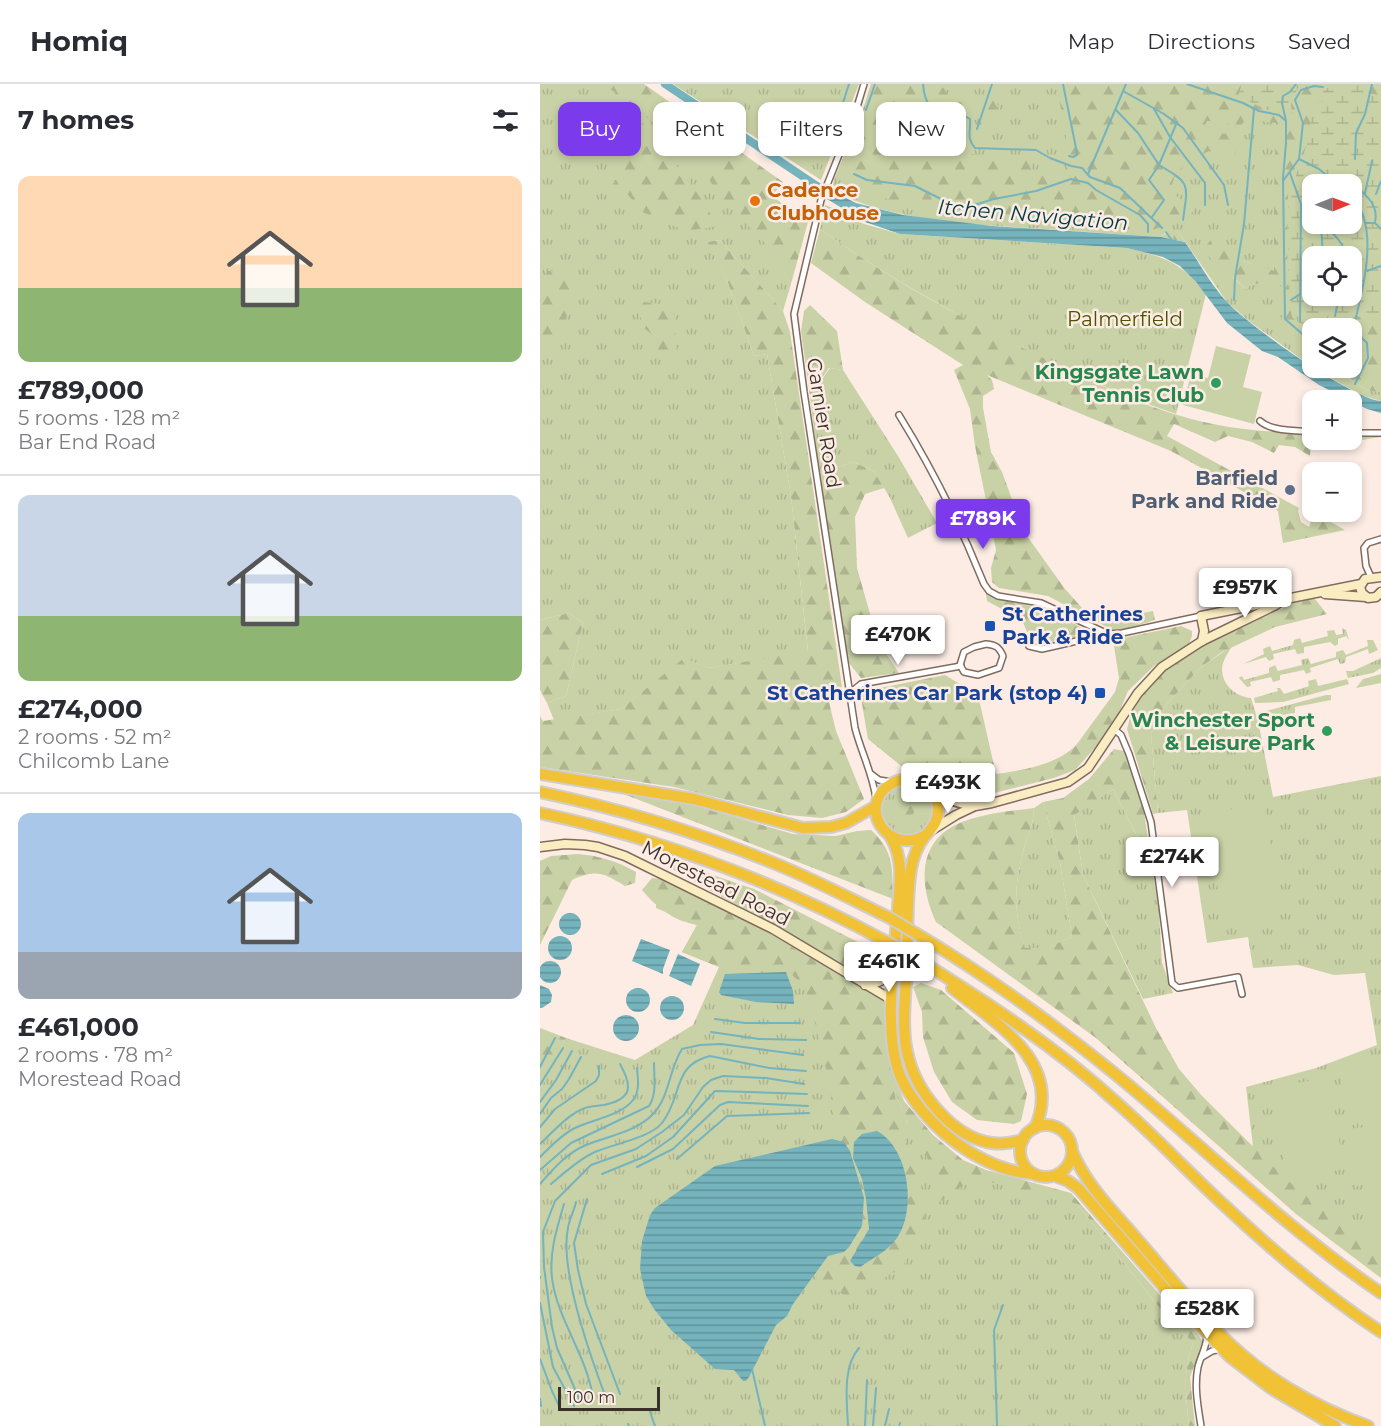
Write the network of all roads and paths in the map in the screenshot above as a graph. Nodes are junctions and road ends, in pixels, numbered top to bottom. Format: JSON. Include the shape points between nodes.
{"nodes":[{"id":1,"x":864,"y":84,"type":"edge"},
{"id":2,"x":899,"y":415,"type":"dead end"},
{"id":3,"x":1260,"y":421,"type":"dead end"},
{"id":4,"x":1302,"y":431,"type":"edge"},
{"id":5,"x":1381,"y":433,"type":"edge"},
{"id":6,"x":1362,"y":434,"type":"edge"},
{"id":7,"x":1381,"y":539,"type":"edge"},
{"id":8,"x":1373,"y":580,"type":"edge"},
{"id":9,"x":1316,"y":592,"type":"junction"},
{"id":10,"x":1381,"y":592,"type":"edge"},
{"id":11,"x":1366,"y":597,"type":"junction"},
{"id":12,"x":1285,"y":598,"type":"junction"},
{"id":13,"x":1201,"y":616,"type":"junction"},
{"id":14,"x":1108,"y":634,"type":"junction"},
{"id":15,"x":1202,"y":641,"type":"junction"},
{"id":16,"x":1029,"y":646,"type":"dead end"},
{"id":17,"x":961,"y":666,"type":"junction"},
{"id":18,"x":849,"y":694,"type":"junction"},
{"id":19,"x":1114,"y":730,"type":"junction"},
{"id":20,"x":870,"y":772,"type":"junction"},
{"id":21,"x":540,"y":774,"type":"edge"},
{"id":22,"x":893,"y":782,"type":"junction"},
{"id":23,"x":931,"y":791,"type":"junction"},
{"id":24,"x":540,"y":792,"type":"edge"},
{"id":25,"x":876,"y":805,"type":"junction"},
{"id":26,"x":975,"y":806,"type":"junction"},
{"id":27,"x":540,"y":813,"type":"edge"},
{"id":28,"x":928,"y":833,"type":"junction"},
{"id":29,"x":890,"y":836,"type":"junction"},
{"id":30,"x":540,"y":847,"type":"edge"},
{"id":31,"x":916,"y":958,"type":"junction"},
{"id":32,"x":894,"y":970,"type":"junction"},
{"id":33,"x":865,"y":986,"type":"junction"},
{"id":34,"x":1242,"y":994,"type":"dead end"},
{"id":35,"x":892,"y":1000,"type":"junction"},
{"id":36,"x":1035,"y":1128,"type":"junction"},
{"id":37,"x":1023,"y":1140,"type":"junction"},
{"id":38,"x":1072,"y":1151,"type":"junction"},
{"id":39,"x":1034,"y":1174,"type":"junction"},
{"id":40,"x":1055,"y":1176,"type":"junction"},
{"id":41,"x":1381,"y":1293,"type":"edge"},
{"id":42,"x":1381,"y":1332,"type":"edge"},
{"id":43,"x":1206,"y":1333,"type":"junction"},
{"id":44,"x":1222,"y":1349,"type":"junction"},
{"id":45,"x":1201,"y":1358,"type":"junction"},
{"id":46,"x":1201,"y":1426,"type":"edge"},
{"id":47,"x":1335,"y":1426,"type":"edge"},
{"id":48,"x":1368,"y":1426,"type":"edge"}],
"edges":[{"from":1,"to":18,"type":"street","name":"Garnier Road","via":[[822,196],[794,314]]},
{"from":2,"to":14,"type":"street","via":[[927,460],[989,591],[1051,607]]},
{"from":3,"to":4,"type":"street","via":[[1267,426]]},
{"from":5,"to":6,"type":"street"},
{"from":7,"to":8,"type":"street","via":[[1366,545],[1364,551]]},
{"from":8,"to":9,"type":"main road"},
{"from":8,"to":11,"type":"main road","via":[[1361,590]]},
{"from":9,"to":11,"type":"main road"},
{"from":9,"to":12,"type":"main road"},
{"from":10,"to":11,"type":"main road","via":[[1375,598]]},
{"from":12,"to":13,"type":"main road"},
{"from":12,"to":15,"type":"main road"},
{"from":13,"to":14,"type":"street"},
{"from":13,"to":15,"type":"main road"},
{"from":14,"to":16,"type":"street","via":[[1105,641],[1090,638],[1042,649]]},
{"from":15,"to":19,"type":"main road","via":[[1150,678]]},
{"from":17,"to":17,"type":"street","via":[[964,652],[980,645],[994,645],[1003,656],[999,668],[985,674],[969,674]]},
{"from":17,"to":18,"type":"street","via":[[861,684]]},
{"from":18,"to":20,"type":"street","name":"Garnier Road","via":[[858,742]]},
{"from":19,"to":26,"type":"main road","via":[[1088,768],[1068,782]]},
{"from":19,"to":34,"type":"street","via":[[1121,735],[1129,754],[1151,822],[1172,983],[1178,988],[1188,987],[1238,976]]},
{"from":20,"to":22,"type":"street","via":[[879,780]]},
{"from":20,"to":25,"type":"street","name":"Garnier Road"},
{"from":21,"to":25,"type":"highway","via":[[694,799],[803,828],[846,823]]},
{"from":22,"to":23,"type":"highway","via":[[910,779]]},
{"from":22,"to":25,"type":"highway"},
{"from":23,"to":26,"type":"main road","via":[[959,804]]},
{"from":23,"to":28,"type":"highway","via":[[938,811],[935,825]]},
{"from":24,"to":41,"type":"highway","bridge":true,"via":[[621,811],[728,845],[808,878],[959,959],[1058,1028],[1283,1220]]},
{"from":25,"to":29,"type":"highway","via":[[879,823]]},
{"from":26,"to":28,"type":"main road"},
{"from":27,"to":31,"type":"highway","bridge":true,"via":[[653,841],[745,874],[804,898]]},
{"from":28,"to":29,"type":"highway","via":[[912,841]]},
{"from":28,"to":37,"type":"highway","via":[[915,854],[908,901],[904,1024],[909,1060],[933,1104],[957,1127],[991,1143]]},
{"from":29,"to":32,"type":"highway","via":[[897,850],[900,877]]},
{"from":30,"to":33,"type":"main road","name":"Morestead Road","via":[[585,845],[625,856],[739,910]]},
{"from":31,"to":36,"type":"highway","via":[[1002,1028],[1027,1054],[1041,1080],[1043,1093]]},
{"from":31,"to":42,"type":"highway","via":[[1005,1014],[1075,1067],[1151,1133],[1278,1255]]},
{"from":32,"to":33,"type":"main road","via":[[880,983]]},
{"from":32,"to":35,"type":"highway"},
{"from":33,"to":35,"type":"main road","name":"Morestead Road"},
{"from":35,"to":39,"type":"highway","via":[[897,1066],[923,1112],[952,1140],[984,1160],[1018,1173]]},
{"from":36,"to":37,"type":"highway"},
{"from":36,"to":38,"type":"highway","via":[[1060,1129]]},
{"from":37,"to":39,"type":"highway","via":[[1023,1162]]},
{"from":38,"to":40,"type":"highway","via":[[1067,1166]]},
{"from":38,"to":48,"type":"highway","via":[[1103,1200],[1222,1336],[1293,1390]]},
{"from":39,"to":40,"type":"highway"},
{"from":40,"to":43,"type":"highway","via":[[1078,1188]]},
{"from":43,"to":44,"type":"highway"},
{"from":43,"to":45,"type":"street"},
{"from":44,"to":45,"type":"street"},
{"from":44,"to":47,"type":"highway","via":[[1264,1383]]},
{"from":45,"to":46,"type":"street","via":[[1197,1377]]}]}
